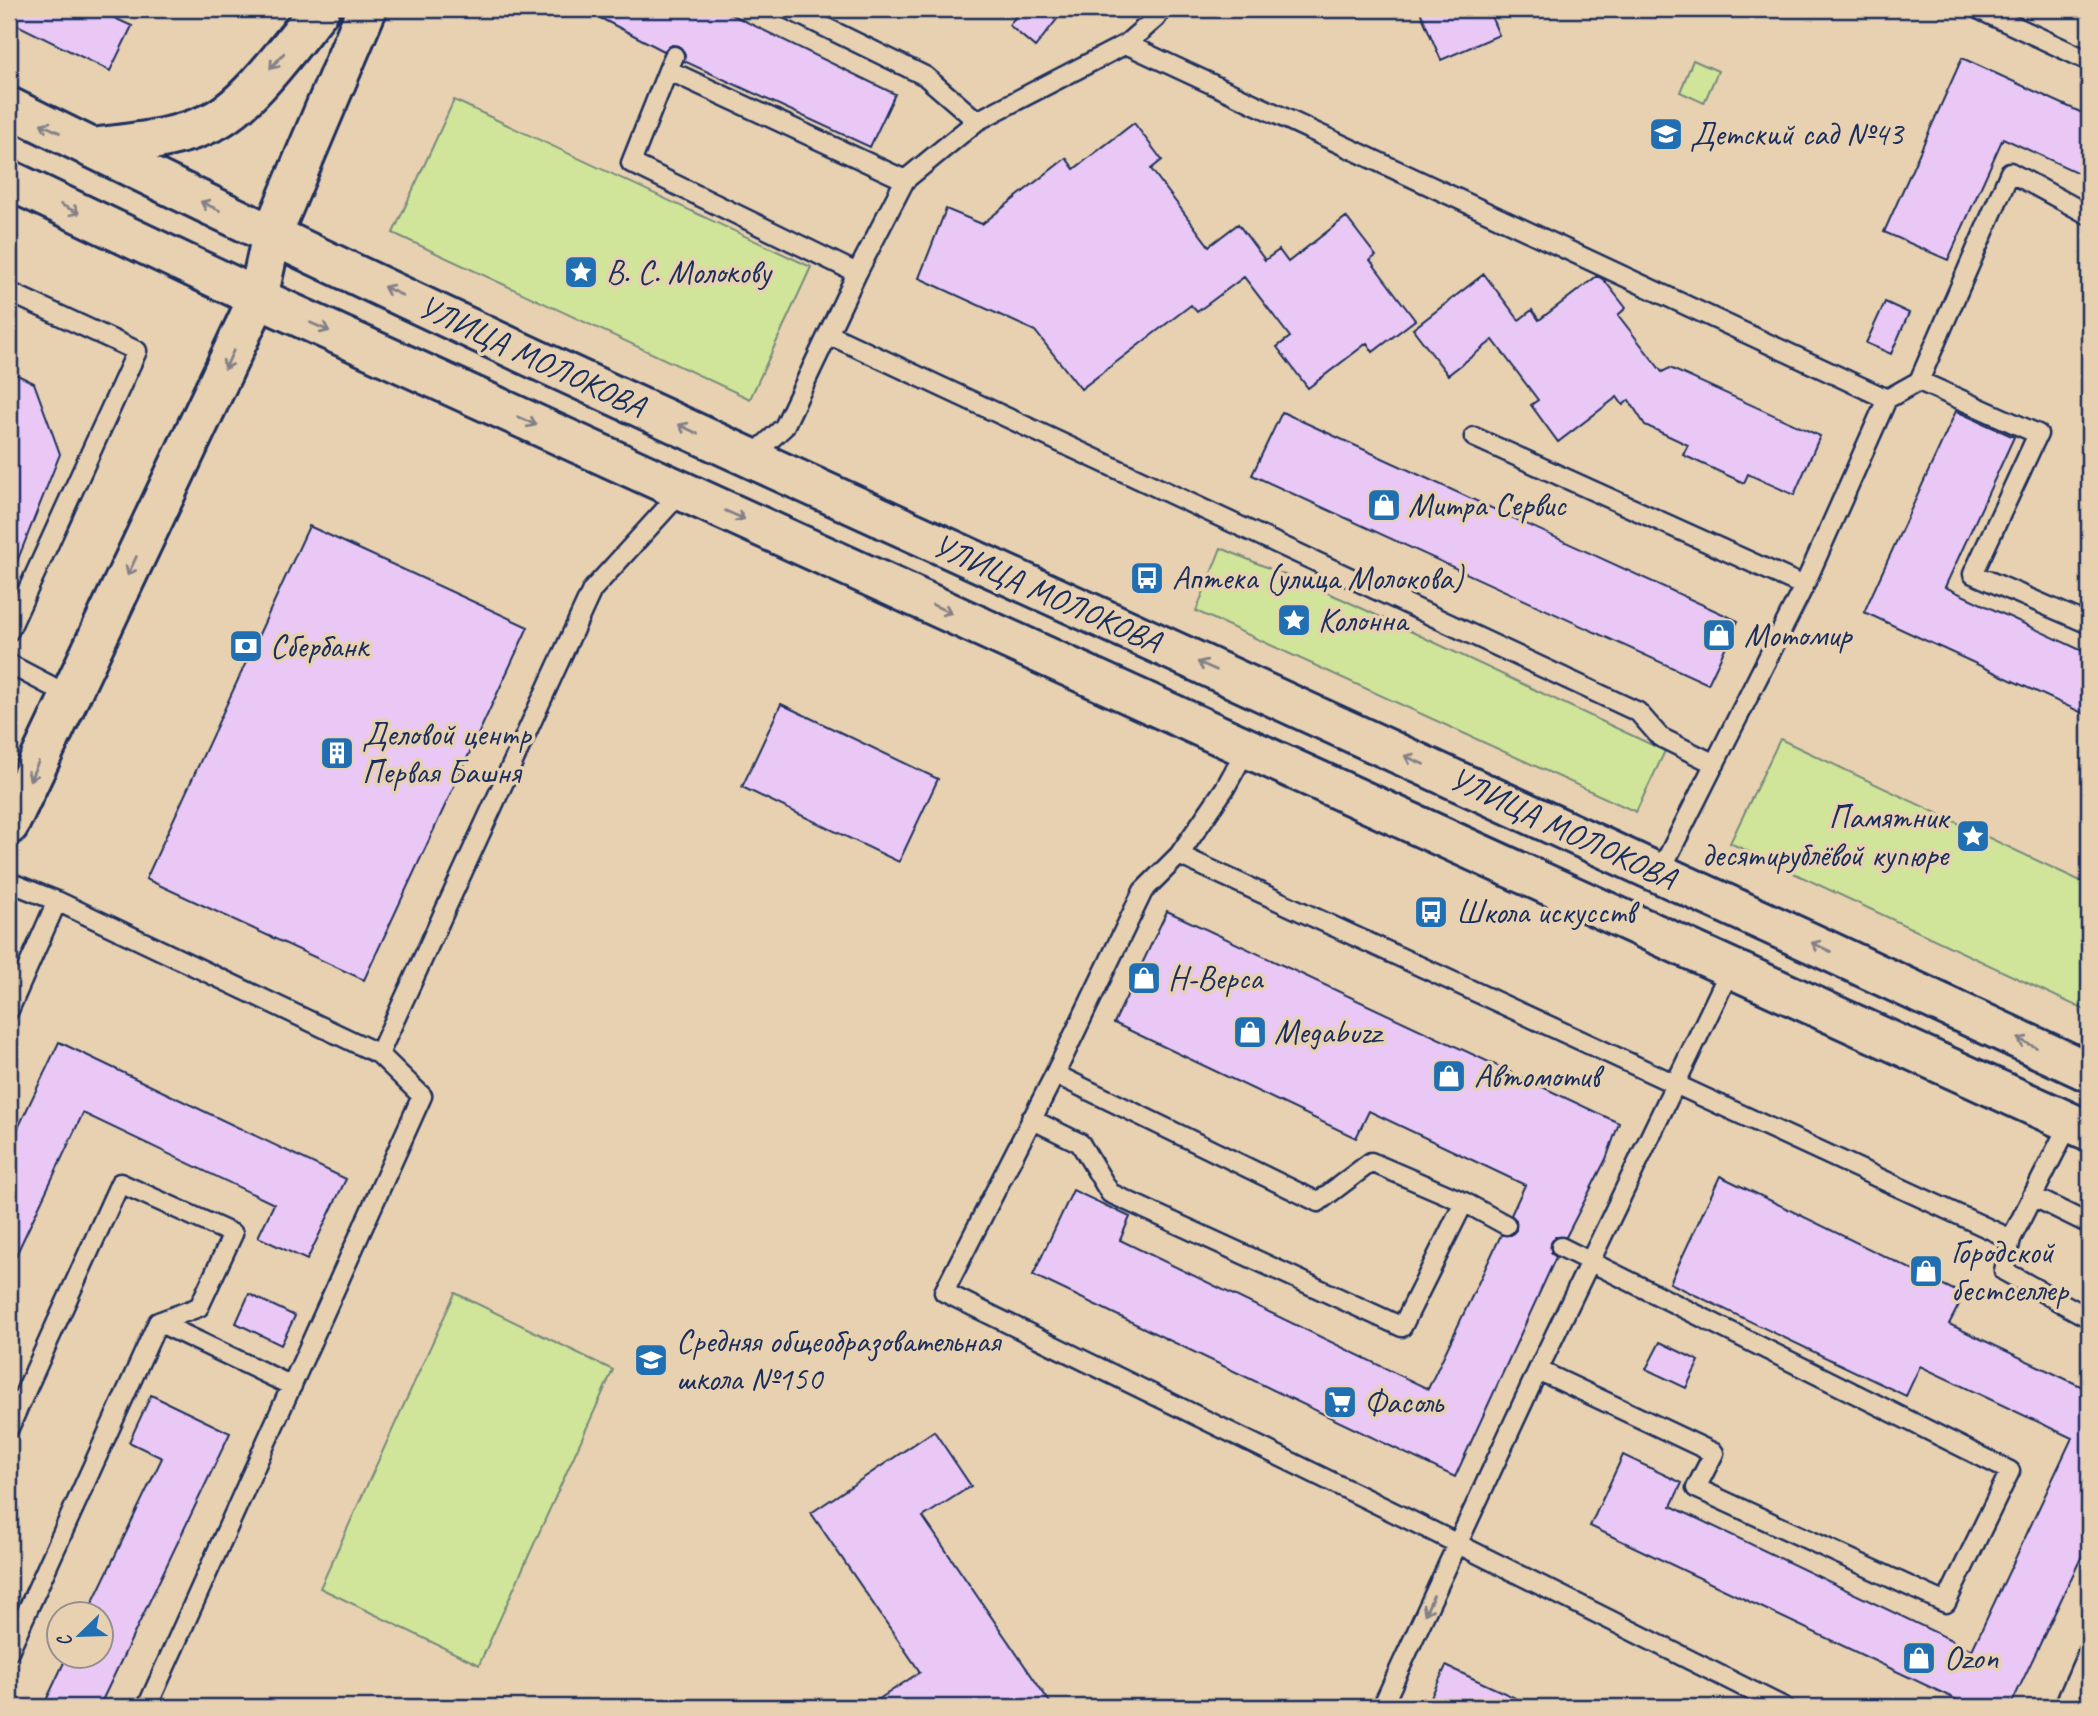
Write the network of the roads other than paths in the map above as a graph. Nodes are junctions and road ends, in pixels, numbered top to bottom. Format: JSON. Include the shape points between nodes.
{"nodes":[{"id":1,"x":320,"y":9,"type":"edge"},
{"id":2,"x":367,"y":9,"type":"edge"},
{"id":3,"x":788,"y":9,"type":"edge"},
{"id":4,"x":1161,"y":9,"type":"edge"},
{"id":5,"x":1978,"y":9,"type":"edge"},
{"id":6,"x":1126,"y":44,"type":"junction"},
{"id":7,"x":2089,"y":61,"type":"edge"},
{"id":8,"x":9,"y":107,"type":"edge"},
{"id":9,"x":978,"y":121,"type":"junction"},
{"id":10,"x":91,"y":148,"type":"junction"},
{"id":11,"x":9,"y":180,"type":"edge"},
{"id":12,"x":905,"y":180,"type":"junction"},
{"id":13,"x":2089,"y":215,"type":"edge"},
{"id":14,"x":272,"y":234,"type":"junction"},
{"id":15,"x":857,"y":273,"type":"junction"},
{"id":16,"x":9,"y":292,"type":"edge"},
{"id":17,"x":258,"y":298,"type":"junction"},
{"id":18,"x":828,"y":334,"type":"junction"},
{"id":19,"x":1919,"y":381,"type":"junction"},
{"id":20,"x":1887,"y":399,"type":"junction"},
{"id":21,"x":1474,"y":437,"type":"dead end"},
{"id":22,"x":750,"y":458,"type":"junction"},
{"id":23,"x":682,"y":491,"type":"junction"},
{"id":24,"x":1804,"y":586,"type":"junction"},
{"id":25,"x":2089,"y":624,"type":"edge"},
{"id":26,"x":9,"y":631,"type":"edge"},
{"id":27,"x":9,"y":664,"type":"edge"},
{"id":28,"x":70,"y":696,"type":"junction"},
{"id":29,"x":1247,"y":748,"type":"junction"},
{"id":30,"x":1715,"y":764,"type":"junction"},
{"id":31,"x":9,"y":825,"type":"edge"},
{"id":32,"x":1179,"y":855,"type":"junction"},
{"id":33,"x":1660,"y":872,"type":"junction"},
{"id":34,"x":9,"y":882,"type":"edge"},
{"id":35,"x":57,"y":901,"type":"junction"},
{"id":36,"x":1731,"y":968,"type":"junction"},
{"id":37,"x":9,"y":1010,"type":"edge"},
{"id":38,"x":379,"y":1054,"type":"junction"},
{"id":39,"x":2089,"y":1072,"type":"edge"},
{"id":40,"x":1055,"y":1074,"type":"junction"},
{"id":41,"x":1676,"y":1084,"type":"junction"},
{"id":42,"x":1031,"y":1119,"type":"junction"},
{"id":43,"x":2079,"y":1126,"type":"edge"},
{"id":44,"x":2032,"y":1196,"type":"junction"},
{"id":45,"x":1464,"y":1202,"type":"junction"},
{"id":46,"x":2089,"y":1224,"type":"edge"},
{"id":47,"x":1506,"y":1225,"type":"dead end"},
{"id":48,"x":2011,"y":1240,"type":"junction"},
{"id":49,"x":1561,"y":1247,"type":"dead end"},
{"id":50,"x":1589,"y":1262,"type":"junction"},
{"id":51,"x":2089,"y":1318,"type":"edge"},
{"id":52,"x":158,"y":1322,"type":"junction"},
{"id":53,"x":1538,"y":1370,"type":"junction"},
{"id":54,"x":292,"y":1386,"type":"junction"},
{"id":55,"x":9,"y":1428,"type":"edge"},
{"id":56,"x":1457,"y":1543,"type":"junction"},
{"id":57,"x":2089,"y":1649,"type":"edge"},
{"id":58,"x":9,"y":1651,"type":"edge"},
{"id":59,"x":147,"y":1707,"type":"edge"},
{"id":60,"x":1382,"y":1707,"type":"edge"},
{"id":61,"x":1784,"y":1707,"type":"edge"},
{"id":62,"x":2064,"y":1707,"type":"edge"}],
"edges":[{"from":1,"to":10,"type":"main road","one_way":true,"via":[[242,102],[214,122],[181,133]]},
{"from":2,"to":14,"type":"main road"},
{"from":3,"to":9,"type":"lane","via":[[925,76]]},
{"from":4,"to":6,"type":"lane"},
{"from":5,"to":7,"type":"lane"},
{"from":6,"to":9,"type":"lane"},
{"from":6,"to":20,"type":"lane"},
{"from":10,"to":8,"type":"main road","name":"УЛИЦА МОЛОКОВА","one_way":true},
{"from":9,"to":12,"type":"lane"},
{"from":14,"to":10,"type":"main road","name":"УЛИЦА МОЛОКОВА","one_way":true},
{"from":11,"to":17,"type":"main road","name":"УЛИЦА МОЛОКОВА","one_way":true},
{"from":12,"to":15,"type":"lane"},
{"from":12,"to":15,"type":"lane","via":[[671,63],[631,163]]},
{"from":13,"to":19,"type":"lane","via":[[2010,172]]},
{"from":14,"to":17,"type":"main road"},
{"from":22,"to":14,"type":"main road","name":"УЛИЦА МОЛОКОВА","one_way":true},
{"from":15,"to":18,"type":"lane"},
{"from":16,"to":26,"type":"lane","via":[[137,351]]},
{"from":17,"to":23,"type":"main road","name":"УЛИЦА МОЛОКОВА","one_way":true},
{"from":17,"to":28,"type":"main road","one_way":true},
{"from":18,"to":22,"type":"lane","via":[[784,427]]},
{"from":18,"to":30,"type":"lane","via":[[1638,712],[1660,737]]},
{"from":19,"to":20,"type":"lane"},
{"from":19,"to":25,"type":"lane","via":[[2038,435],[1973,573]]},
{"from":20,"to":24,"type":"lane"},
{"from":21,"to":24,"type":"lane"},
{"from":33,"to":22,"type":"main road","name":"УЛИЦА МОЛОКОВА","one_way":true},
{"from":23,"to":29,"type":"main road","name":"УЛИЦА МОЛОКОВА","one_way":true},
{"from":23,"to":38,"type":"lane","via":[[592,590]]},
{"from":24,"to":30,"type":"lane"},
{"from":27,"to":28,"type":"lane"},
{"from":28,"to":31,"type":"main road","one_way":true},
{"from":29,"to":32,"type":"lane"},
{"from":29,"to":36,"type":"main road","name":"УЛИЦА МОЛОКОВА"},
{"from":30,"to":33,"type":"lane"},
{"from":32,"to":40,"type":"lane","via":[[1143,891]]},
{"from":32,"to":41,"type":"lane"},
{"from":39,"to":33,"type":"main road","name":"УЛИЦА МОЛОКОВА","one_way":true},
{"from":34,"to":35,"type":"lane"},
{"from":35,"to":37,"type":"lane"},
{"from":35,"to":38,"type":"lane"},
{"from":36,"to":41,"type":"lane"},
{"from":36,"to":43,"type":"main road","name":"УЛИЦА МОЛОКОВА"},
{"from":38,"to":54,"type":"lane","via":[[422,1096]]},
{"from":40,"to":42,"type":"lane"},
{"from":40,"to":45,"type":"lane","via":[[1318,1202],[1371,1162]]},
{"from":41,"to":48,"type":"lane"},
{"from":41,"to":50,"type":"lane"},
{"from":42,"to":45,"type":"lane","via":[[1080,1143],[1110,1193],[1402,1327]]},
{"from":42,"to":56,"type":"lane","via":[[944,1292]]},
{"from":43,"to":44,"type":"lane"},
{"from":44,"to":46,"type":"lane"},
{"from":44,"to":48,"type":"lane"},
{"from":45,"to":47,"type":"lane"},
{"from":48,"to":51,"type":"lane","via":[[2004,1271]]},
{"from":49,"to":50,"type":"lane"},
{"from":50,"to":53,"type":"lane"},
{"from":50,"to":53,"type":"lane","via":[[2010,1471],[1946,1603],[1696,1488],[1714,1453]]},
{"from":52,"to":54,"type":"lane"},
{"from":52,"to":55,"type":"lane","via":[[200,1307],[233,1234],[120,1183]]},
{"from":52,"to":58,"type":"lane"},
{"from":53,"to":56,"type":"lane"},
{"from":54,"to":59,"type":"lane"},
{"from":56,"to":60,"type":"lane","one_way":true},
{"from":56,"to":61,"type":"lane"},
{"from":57,"to":62,"type":"lane"}]}
